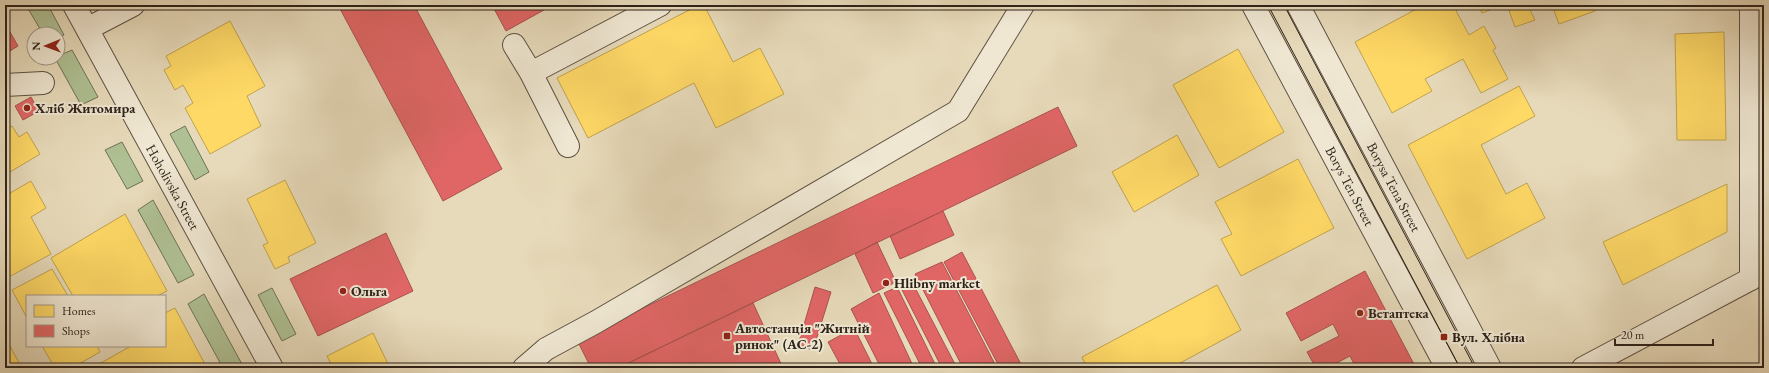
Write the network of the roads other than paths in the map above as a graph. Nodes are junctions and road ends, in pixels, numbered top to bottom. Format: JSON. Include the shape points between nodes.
{"nodes":[{"id":1,"x":74,"y":5,"type":"edge"},
{"id":2,"x":133,"y":5,"type":"edge"},
{"id":3,"x":660,"y":5,"type":"edge"},
{"id":4,"x":1023,"y":5,"type":"edge"},
{"id":5,"x":1253,"y":5,"type":"edge"},
{"id":6,"x":1298,"y":5,"type":"edge"},
{"id":7,"x":1751,"y":5,"type":"edge"},
{"id":8,"x":87,"y":29,"type":"junction"},
{"id":9,"x":514,"y":45,"type":"dead end"},
{"id":10,"x":531,"y":73,"type":"junction"},
{"id":11,"x":43,"y":84,"type":"dead end"},
{"id":12,"x":5,"y":85,"type":"edge"},
{"id":13,"x":568,"y":146,"type":"dead end"},
{"id":14,"x":1758,"y":276,"type":"edge"},
{"id":15,"x":272,"y":368,"type":"edge"},
{"id":16,"x":524,"y":368,"type":"edge"},
{"id":17,"x":1447,"y":368,"type":"edge"},
{"id":18,"x":1490,"y":368,"type":"edge"},
{"id":19,"x":1583,"y":368,"type":"edge"}],
"edges":[{"from":1,"to":8,"type":"street","name":"Hoholivska Street"},
{"from":2,"to":8,"type":"street"},
{"from":3,"to":10,"type":"street"},
{"from":4,"to":16,"type":"street","via":[[958,111],[546,349]]},
{"from":5,"to":17,"type":"street","name":"Borys Ten Street"},
{"from":6,"to":18,"type":"street","name":"Borysa Tena Street"},
{"from":7,"to":14,"type":"street"},
{"from":8,"to":15,"type":"street","name":"Hoholivska Street"},
{"from":9,"to":10,"type":"street"},
{"from":10,"to":13,"type":"street"},
{"from":11,"to":12,"type":"street"},
{"from":14,"to":19,"type":"street"}]}
